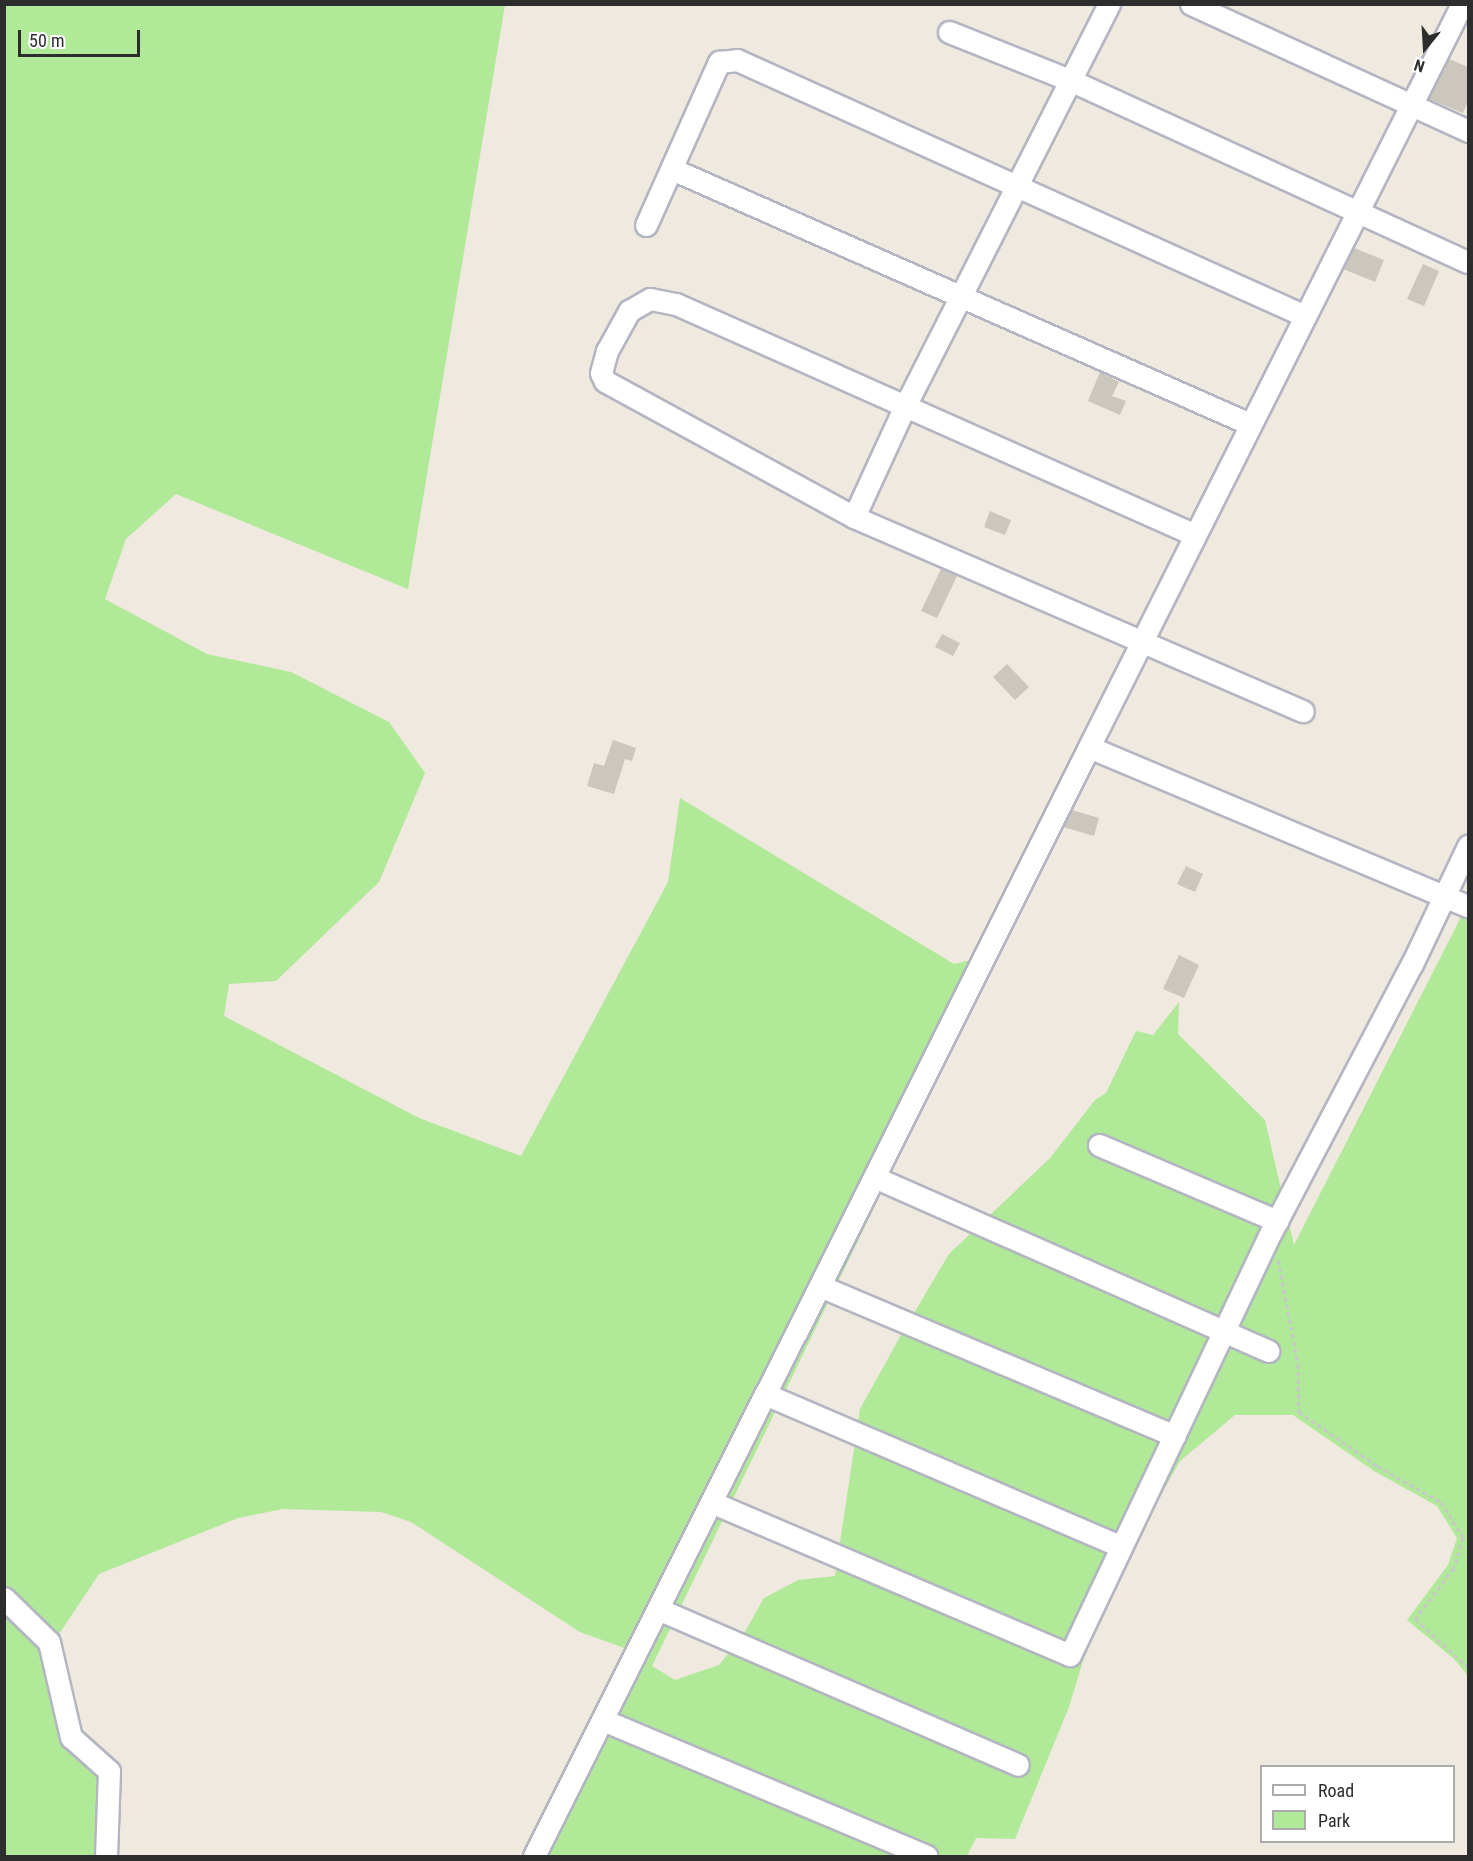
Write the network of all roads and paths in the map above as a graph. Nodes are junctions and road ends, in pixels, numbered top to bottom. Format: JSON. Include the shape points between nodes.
{"nodes":[{"id":1,"x":1109,"y":4,"type":"edge"},
{"id":2,"x":1191,"y":4,"type":"edge"},
{"id":3,"x":1462,"y":4,"type":"edge"},
{"id":4,"x":949,"y":32,"type":"dead end"},
{"id":5,"x":1072,"y":81,"type":"junction"},
{"id":6,"x":1410,"y":107,"type":"junction"},
{"id":7,"x":1468,"y":131,"type":"edge"},
{"id":8,"x":672,"y":170,"type":"junction"},
{"id":9,"x":1016,"y":189,"type":"junction"},
{"id":10,"x":1359,"y":210,"type":"junction"},
{"id":11,"x":646,"y":225,"type":"dead end"},
{"id":12,"x":1468,"y":262,"type":"edge"},
{"id":13,"x":960,"y":297,"type":"junction"},
{"id":14,"x":1305,"y":316,"type":"junction"},
{"id":15,"x":905,"y":406,"type":"junction"},
{"id":16,"x":1250,"y":424,"type":"junction"},
{"id":17,"x":854,"y":517,"type":"junction"},
{"id":18,"x":1195,"y":535,"type":"junction"},
{"id":19,"x":1142,"y":640,"type":"junction"},
{"id":20,"x":1303,"y":711,"type":"dead end"},
{"id":21,"x":1089,"y":747,"type":"junction"},
{"id":22,"x":1468,"y":846,"type":"edge"},
{"id":23,"x":1444,"y":896,"type":"junction"},
{"id":24,"x":1468,"y":906,"type":"edge"},
{"id":25,"x":1099,"y":1145,"type":"dead end"},
{"id":26,"x":874,"y":1177,"type":"junction"},
{"id":27,"x":1274,"y":1227,"type":"junction"},
{"id":28,"x":820,"y":1286,"type":"junction"},
{"id":29,"x":1226,"y":1332,"type":"junction"},
{"id":30,"x":1268,"y":1351,"type":"dead end"},
{"id":31,"x":765,"y":1394,"type":"junction"},
{"id":32,"x":1175,"y":1436,"type":"junction"},
{"id":33,"x":711,"y":1502,"type":"junction"},
{"id":34,"x":1119,"y":1546,"type":"junction"},
{"id":35,"x":4,"y":1598,"type":"edge"},
{"id":36,"x":658,"y":1609,"type":"junction"},
{"id":37,"x":1468,"y":1667,"type":"edge"},
{"id":38,"x":603,"y":1720,"type":"junction"},
{"id":39,"x":1018,"y":1765,"type":"dead end"},
{"id":40,"x":106,"y":1857,"type":"edge"},
{"id":41,"x":534,"y":1857,"type":"edge"},
{"id":42,"x":927,"y":1857,"type":"edge"}],
"edges":[{"from":1,"to":5,"type":"street"},
{"from":2,"to":6,"type":"street"},
{"from":3,"to":6,"type":"street"},
{"from":4,"to":5,"type":"street"},
{"from":5,"to":9,"type":"street"},
{"from":5,"to":10,"type":"street"},
{"from":6,"to":7,"type":"street"},
{"from":6,"to":10,"type":"street"},
{"from":8,"to":9,"type":"street","via":[[719,62],[738,60]]},
{"from":8,"to":11,"type":"street"},
{"from":8,"to":13,"type":"street"},
{"from":9,"to":13,"type":"street"},
{"from":9,"to":14,"type":"street"},
{"from":10,"to":12,"type":"street"},
{"from":10,"to":14,"type":"street"},
{"from":13,"to":15,"type":"street"},
{"from":13,"to":16,"type":"street"},
{"from":14,"to":16,"type":"street"},
{"from":15,"to":17,"type":"street"},
{"from":15,"to":17,"type":"street","via":[[676,303],[650,299],[628,311],[607,351],[601,373],[611,386]]},
{"from":15,"to":18,"type":"street"},
{"from":16,"to":18,"type":"street"},
{"from":17,"to":19,"type":"street"},
{"from":18,"to":19,"type":"street"},
{"from":19,"to":20,"type":"street"},
{"from":19,"to":21,"type":"street"},
{"from":21,"to":23,"type":"street"},
{"from":21,"to":26,"type":"street"},
{"from":22,"to":23,"type":"street"},
{"from":23,"to":24,"type":"street"},
{"from":23,"to":27,"type":"street"},
{"from":25,"to":27,"type":"street"},
{"from":26,"to":28,"type":"street"},
{"from":26,"to":29,"type":"street"},
{"from":27,"to":29,"type":"street"},
{"from":27,"to":37,"type":"path","via":[[1298,1364],[1299,1412],[1377,1466],[1441,1502],[1463,1537],[1454,1568],[1415,1619]]},
{"from":28,"to":31,"type":"street"},
{"from":28,"to":32,"type":"street"},
{"from":29,"to":30,"type":"street"},
{"from":29,"to":32,"type":"street"},
{"from":31,"to":33,"type":"street"},
{"from":31,"to":34,"type":"street"},
{"from":32,"to":34,"type":"street"},
{"from":33,"to":34,"type":"street","via":[[1070,1655]]},
{"from":33,"to":36,"type":"street"},
{"from":35,"to":40,"type":"street","via":[[49,1642],[71,1737],[109,1771]]},
{"from":36,"to":38,"type":"street"},
{"from":36,"to":39,"type":"street"},
{"from":38,"to":41,"type":"street"},
{"from":38,"to":42,"type":"street"}]}
